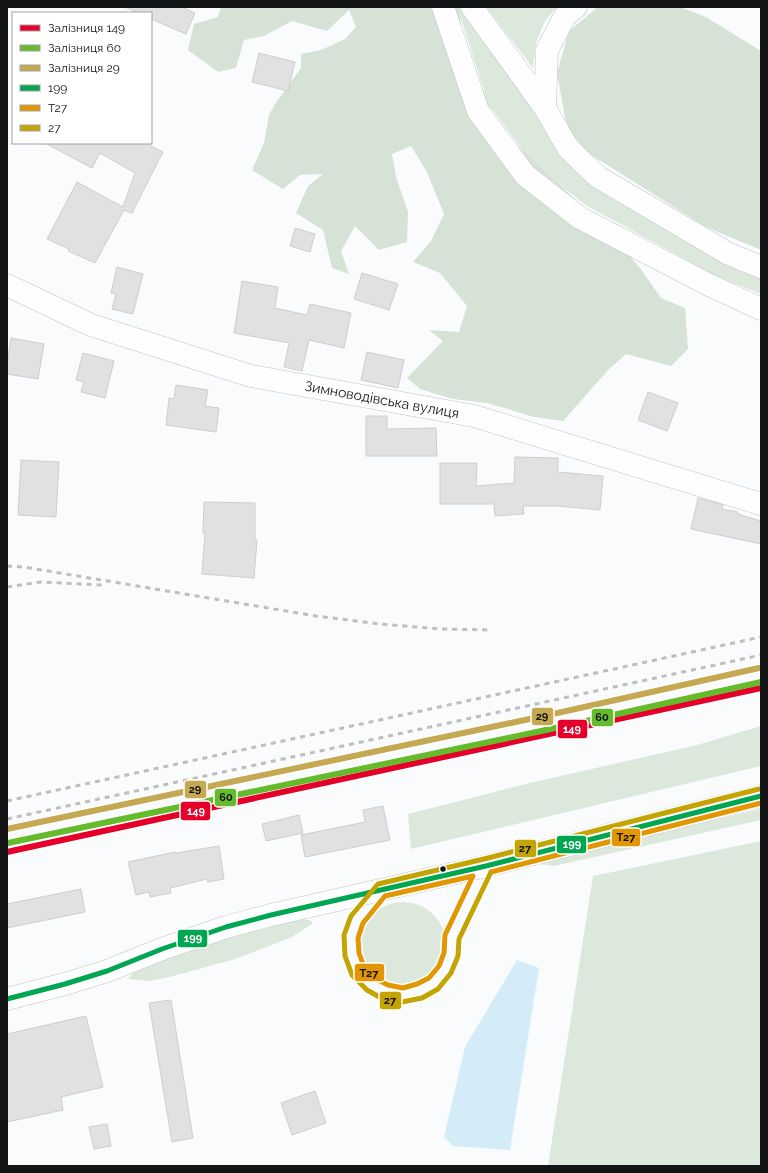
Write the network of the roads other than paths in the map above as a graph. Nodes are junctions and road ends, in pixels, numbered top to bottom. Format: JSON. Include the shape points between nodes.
{"nodes":[{"id":1,"x":443,"y":7,"type":"edge"},
{"id":2,"x":472,"y":7,"type":"edge"},
{"id":3,"x":576,"y":7,"type":"edge"},
{"id":4,"x":545,"y":108,"type":"junction"},
{"id":5,"x":761,"y":267,"type":"edge"},
{"id":6,"x":7,"y":285,"type":"edge"},
{"id":7,"x":761,"y":308,"type":"edge"},
{"id":8,"x":761,"y":504,"type":"edge"},
{"id":9,"x":761,"y":796,"type":"edge"},
{"id":10,"x":7,"y":999,"type":"edge"}],
"edges":[{"from":1,"to":7,"type":"street","via":[[478,111],[525,175],[580,218],[711,286]]},
{"from":2,"to":4,"type":"street"},
{"from":3,"to":4,"type":"street","via":[[565,16],[547,50]]},
{"from":4,"to":5,"type":"street","via":[[568,148],[598,177],[729,254]]},
{"from":6,"to":8,"type":"street","name":"Зимноводівська вулиця","via":[[91,325],[251,376],[474,416]]},
{"from":9,"to":10,"type":"street","via":[[486,866],[226,927],[162,949],[107,972]]}]}
